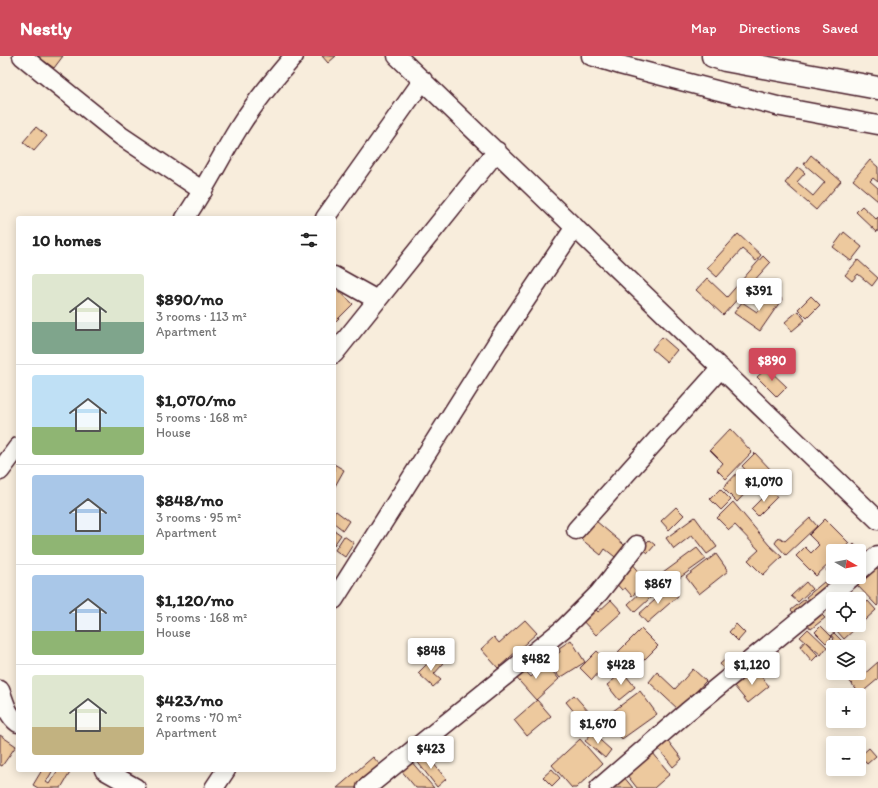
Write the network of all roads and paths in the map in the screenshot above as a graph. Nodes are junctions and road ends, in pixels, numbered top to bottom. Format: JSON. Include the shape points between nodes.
{"nodes":[{"id":1,"x":22,"y":56,"type":"edge"},
{"id":2,"x":294,"y":56,"type":"edge"},
{"id":3,"x":397,"y":56,"type":"edge"},
{"id":4,"x":591,"y":56,"type":"edge"},
{"id":5,"x":713,"y":56,"type":"edge"},
{"id":6,"x":423,"y":80,"type":"junction"},
{"id":7,"x":878,"y":88,"type":"edge"},
{"id":8,"x":878,"y":125,"type":"edge"},
{"id":9,"x":497,"y":151,"type":"junction"},
{"id":10,"x":203,"y":191,"type":"junction"},
{"id":11,"x":186,"y":216,"type":"edge"},
{"id":12,"x":326,"y":216,"type":"edge"},
{"id":13,"x":575,"y":227,"type":"junction"},
{"id":14,"x":336,"y":277,"type":"edge"},
{"id":15,"x":377,"y":300,"type":"junction"},
{"id":16,"x":336,"y":351,"type":"edge"},
{"id":17,"x":721,"y":368,"type":"junction"},
{"id":18,"x":16,"y":450,"type":"edge"},
{"id":19,"x":0,"y":471,"type":"edge"},
{"id":20,"x":878,"y":520,"type":"edge"},
{"id":21,"x":576,"y":530,"type":"dead end"},
{"id":22,"x":636,"y":545,"type":"dead end"},
{"id":23,"x":878,"y":555,"type":"edge"},
{"id":24,"x":866,"y":565,"type":"edge"},
{"id":25,"x":843,"y":584,"type":"edge"},
{"id":26,"x":336,"y":597,"type":"edge"},
{"id":27,"x":0,"y":690,"type":"edge"},
{"id":28,"x":16,"y":722,"type":"edge"},
{"id":29,"x":110,"y":772,"type":"edge"},
{"id":30,"x":225,"y":772,"type":"edge"},
{"id":31,"x":136,"y":788,"type":"edge"},
{"id":32,"x":214,"y":788,"type":"edge"},
{"id":33,"x":366,"y":788,"type":"edge"},
{"id":34,"x":599,"y":788,"type":"edge"}],
"edges":[{"from":1,"to":10,"type":"street","via":[[121,136]]},
{"from":2,"to":10,"type":"street","via":[[238,128]]},
{"from":3,"to":6,"type":"street"},
{"from":4,"to":8,"type":"street","via":[[781,106]]},
{"from":5,"to":7,"type":"highway"},
{"from":6,"to":9,"type":"street"},
{"from":6,"to":12,"type":"street"},
{"from":9,"to":13,"type":"street"},
{"from":9,"to":15,"type":"street"},
{"from":10,"to":11,"type":"street"},
{"from":13,"to":17,"type":"street"},
{"from":13,"to":26,"type":"street","via":[[498,342]]},
{"from":14,"to":15,"type":"street"},
{"from":15,"to":16,"type":"street"},
{"from":17,"to":20,"type":"street"},
{"from":17,"to":21,"type":"street"},
{"from":18,"to":19,"type":"street"},
{"from":22,"to":33,"type":"street","via":[[600,593],[563,629]]},
{"from":23,"to":24,"type":"street"},
{"from":25,"to":34,"type":"street"},
{"from":27,"to":28,"type":"street","via":[[8,712]]},
{"from":29,"to":31,"type":"street"},
{"from":30,"to":32,"type":"street"}]}
